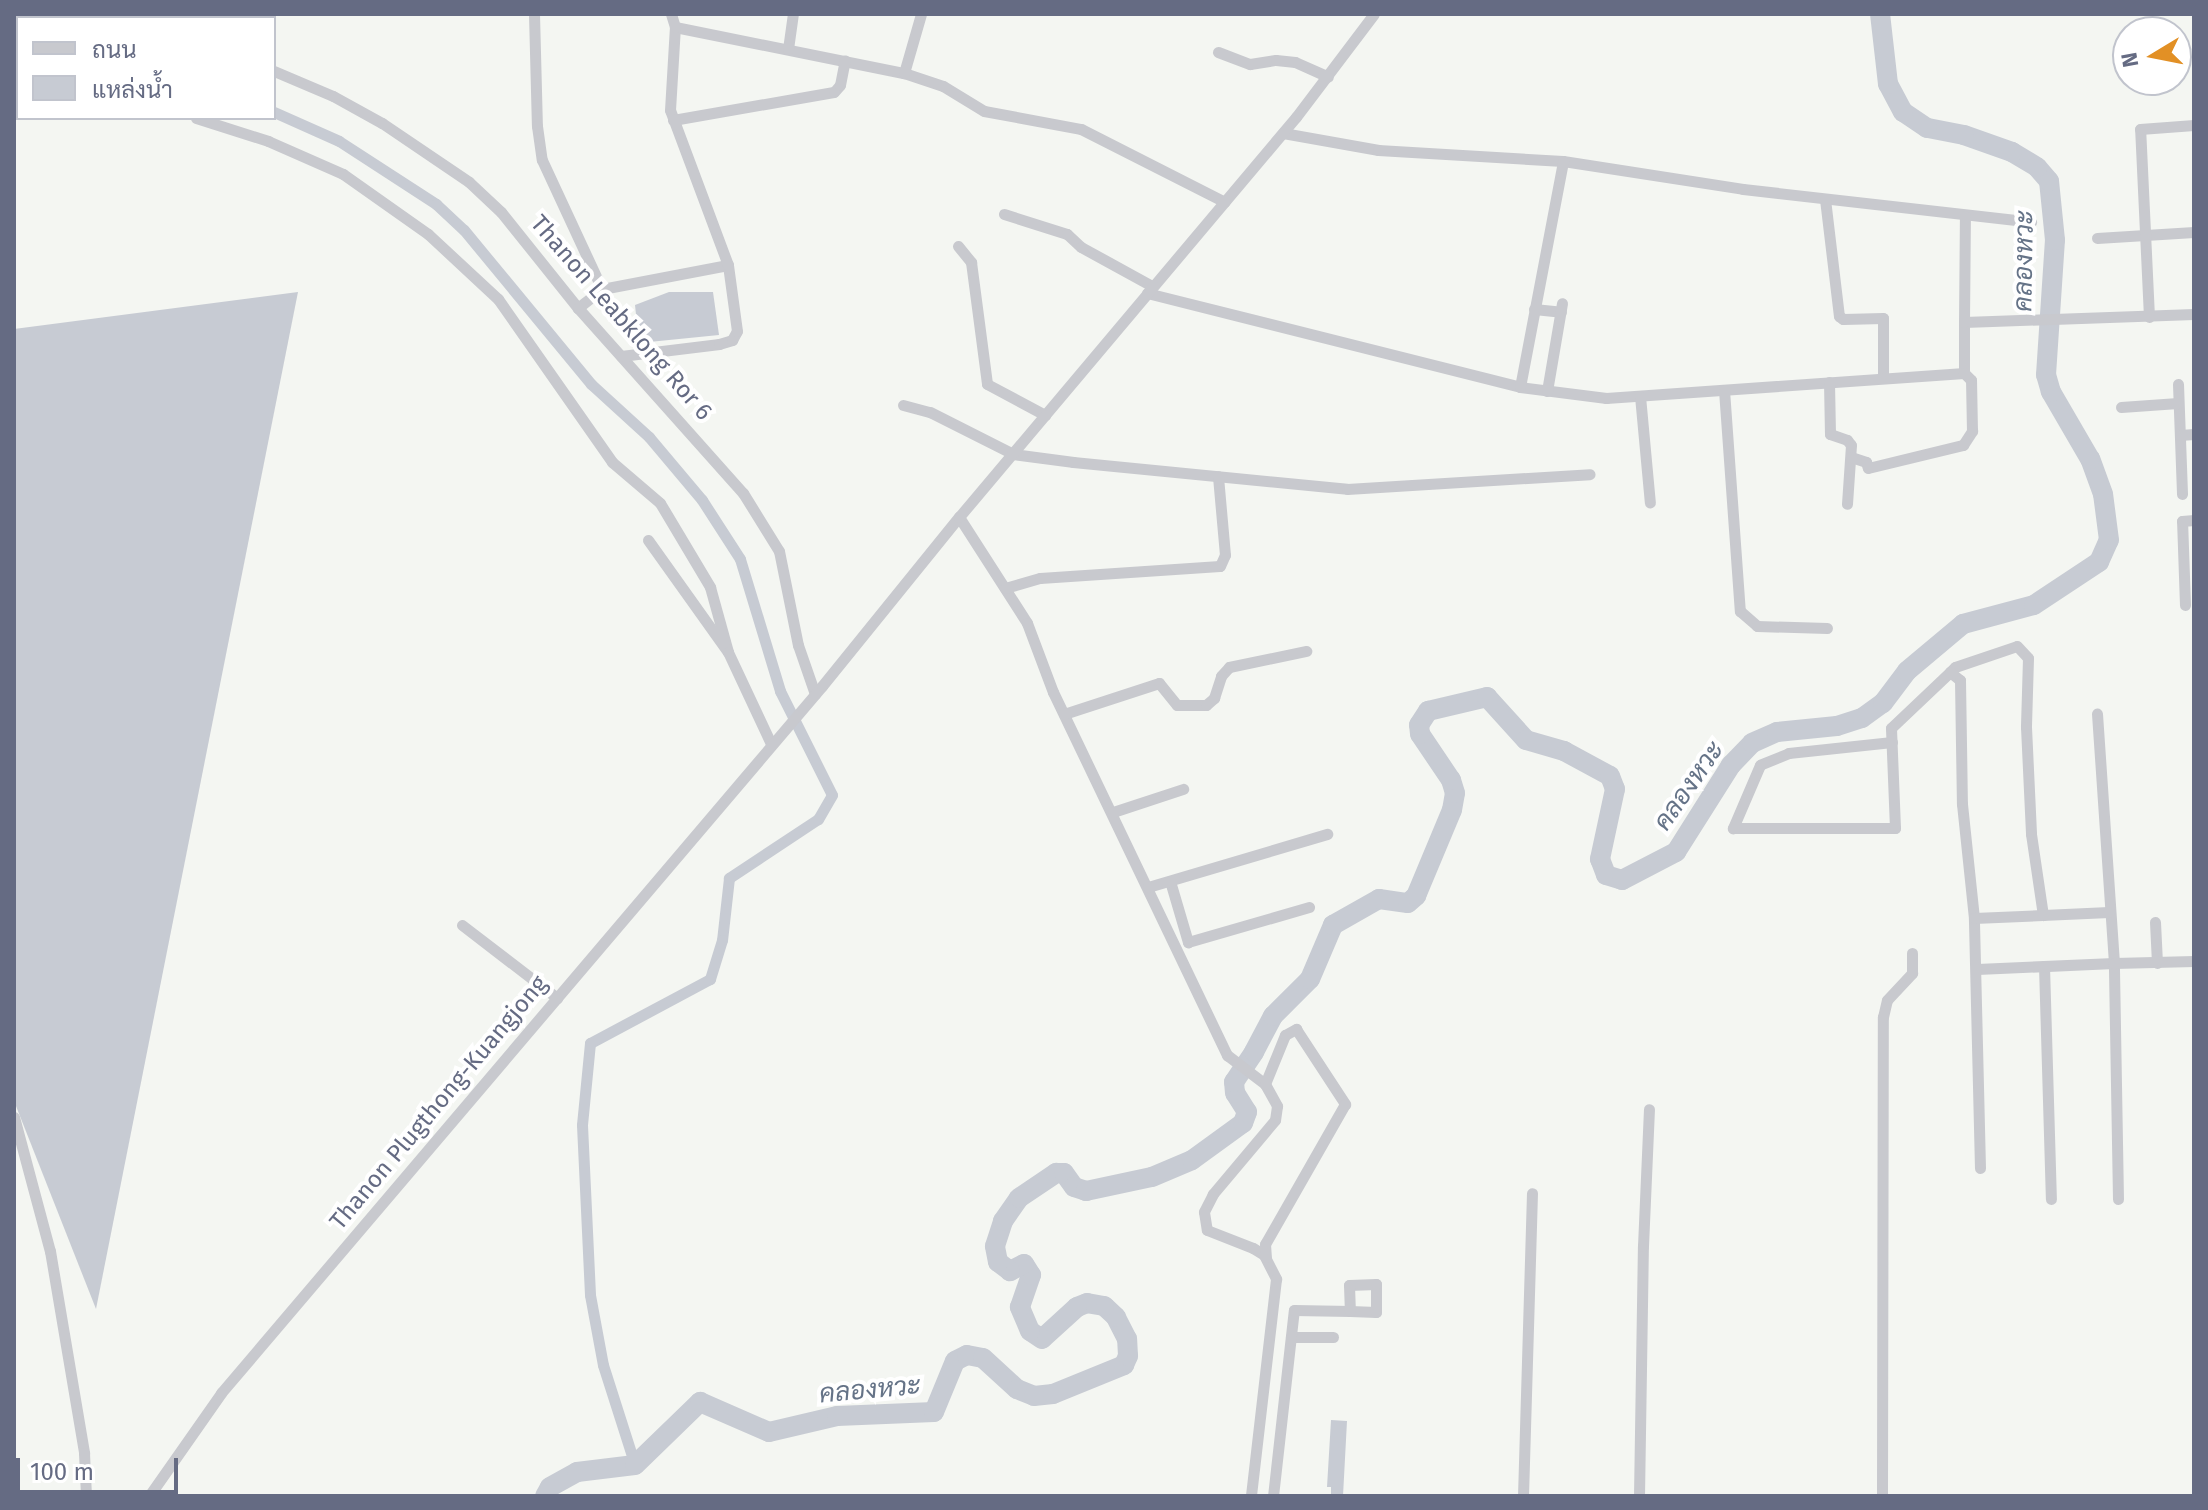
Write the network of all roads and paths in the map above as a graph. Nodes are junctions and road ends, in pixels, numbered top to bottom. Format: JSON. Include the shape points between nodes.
{"nodes":[{"id":1,"x":534,"y":14,"type":"edge"},
{"id":2,"x":671,"y":14,"type":"edge"},
{"id":3,"x":793,"y":14,"type":"edge"},
{"id":4,"x":921,"y":14,"type":"edge"},
{"id":5,"x":1374,"y":14,"type":"edge"},
{"id":6,"x":675,"y":27,"type":"junction"},
{"id":7,"x":788,"y":49,"type":"junction"},
{"id":8,"x":1218,"y":52,"type":"dead end"},
{"id":9,"x":845,"y":60,"type":"junction"},
{"id":10,"x":276,"y":72,"type":"edge"},
{"id":11,"x":904,"y":73,"type":"junction"},
{"id":12,"x":1328,"y":77,"type":"junction"},
{"id":13,"x":202,"y":120,"type":"edge"},
{"id":14,"x":673,"y":120,"type":"junction"},
{"id":15,"x":2194,"y":125,"type":"edge"},
{"id":16,"x":1283,"y":133,"type":"junction"},
{"id":17,"x":1563,"y":161,"type":"junction"},
{"id":18,"x":1825,"y":199,"type":"junction"},
{"id":19,"x":1225,"y":202,"type":"junction"},
{"id":20,"x":1004,"y":214,"type":"dead end"},
{"id":21,"x":1965,"y":216,"type":"junction"},
{"id":22,"x":2031,"y":222,"type":"dead end"},
{"id":23,"x":2194,"y":232,"type":"edge"},
{"id":24,"x":2144,"y":235,"type":"junction"},
{"id":25,"x":2097,"y":238,"type":"dead end"},
{"id":26,"x":958,"y":246,"type":"dead end"},
{"id":27,"x":728,"y":265,"type":"junction"},
{"id":28,"x":602,"y":289,"type":"junction"},
{"id":29,"x":1150,"y":289,"type":"junction"},
{"id":30,"x":578,"y":308,"type":"junction"},
{"id":31,"x":1534,"y":309,"type":"junction"},
{"id":32,"x":2194,"y":314,"type":"edge"},
{"id":33,"x":2149,"y":317,"type":"junction"},
{"id":34,"x":1964,"y":322,"type":"junction"},
{"id":35,"x":621,"y":356,"type":"junction"},
{"id":36,"x":1964,"y":373,"type":"junction"},
{"id":37,"x":1883,"y":378,"type":"junction"},
{"id":38,"x":1829,"y":382,"type":"junction"},
{"id":39,"x":2178,"y":384,"type":"dead end"},
{"id":40,"x":1520,"y":387,"type":"junction"},
{"id":41,"x":1724,"y":390,"type":"junction"},
{"id":42,"x":1547,"y":391,"type":"junction"},
{"id":43,"x":1640,"y":396,"type":"junction"},
{"id":44,"x":2178,"y":403,"type":"junction"},
{"id":45,"x":903,"y":405,"type":"dead end"},
{"id":46,"x":2121,"y":407,"type":"dead end"},
{"id":47,"x":1045,"y":415,"type":"junction"},
{"id":48,"x":2194,"y":434,"type":"edge"},
{"id":49,"x":2180,"y":435,"type":"junction"},
{"id":50,"x":1013,"y":454,"type":"junction"},
{"id":51,"x":1851,"y":457,"type":"junction"},
{"id":52,"x":1590,"y":474,"type":"dead end"},
{"id":53,"x":1218,"y":476,"type":"junction"},
{"id":54,"x":2182,"y":494,"type":"dead end"},
{"id":55,"x":1650,"y":503,"type":"dead end"},
{"id":56,"x":1847,"y":504,"type":"dead end"},
{"id":57,"x":959,"y":517,"type":"junction"},
{"id":58,"x":2194,"y":520,"type":"edge"},
{"id":59,"x":648,"y":540,"type":"dead end"},
{"id":60,"x":1005,"y":588,"type":"junction"},
{"id":61,"x":2185,"y":605,"type":"dead end"},
{"id":62,"x":1827,"y":628,"type":"dead end"},
{"id":63,"x":1306,"y":651,"type":"dead end"},
{"id":64,"x":728,"y":652,"type":"junction"},
{"id":65,"x":1950,"y":672,"type":"junction"},
{"id":66,"x":815,"y":694,"type":"junction"},
{"id":67,"x":1064,"y":714,"type":"junction"},
{"id":68,"x":2097,"y":714,"type":"dead end"},
{"id":69,"x":1892,"y":742,"type":"junction"},
{"id":70,"x":771,"y":744,"type":"junction"},
{"id":71,"x":1183,"y":789,"type":"dead end"},
{"id":72,"x":1113,"y":812,"type":"junction"},
{"id":73,"x":1327,"y":834,"type":"dead end"},
{"id":74,"x":1170,"y":881,"type":"junction"},
{"id":75,"x":1148,"y":887,"type":"junction"},
{"id":76,"x":1309,"y":907,"type":"dead end"},
{"id":77,"x":2109,"y":912,"type":"junction"},
{"id":78,"x":2043,"y":915,"type":"junction"},
{"id":79,"x":1974,"y":918,"type":"junction"},
{"id":80,"x":2155,"y":922,"type":"dead end"},
{"id":81,"x":462,"y":925,"type":"dead end"},
{"id":82,"x":1912,"y":953,"type":"dead end"},
{"id":83,"x":2194,"y":961,"type":"edge"},
{"id":84,"x":2114,"y":963,"type":"junction"},
{"id":85,"x":2157,"y":963,"type":"junction"},
{"id":86,"x":2044,"y":966,"type":"junction"},
{"id":87,"x":1977,"y":969,"type":"junction"},
{"id":88,"x":557,"y":998,"type":"junction"},
{"id":89,"x":1263,"y":1083,"type":"junction"},
{"id":90,"x":1649,"y":1109,"type":"dead end"},
{"id":91,"x":14,"y":1117,"type":"edge"},
{"id":92,"x":1980,"y":1168,"type":"dead end"},
{"id":93,"x":1532,"y":1193,"type":"dead end"},
{"id":94,"x":2051,"y":1199,"type":"dead end"},
{"id":95,"x":2118,"y":1199,"type":"dead end"},
{"id":96,"x":1266,"y":1258,"type":"junction"},
{"id":97,"x":1350,"y":1311,"type":"dead end"},
{"id":98,"x":1291,"y":1337,"type":"junction"},
{"id":99,"x":1333,"y":1337,"type":"dead end"},
{"id":100,"x":86,"y":1496,"type":"edge"},
{"id":101,"x":149,"y":1496,"type":"edge"},
{"id":102,"x":1251,"y":1496,"type":"edge"},
{"id":103,"x":1273,"y":1496,"type":"edge"},
{"id":104,"x":1523,"y":1496,"type":"edge"},
{"id":105,"x":1639,"y":1496,"type":"edge"},
{"id":106,"x":1882,"y":1496,"type":"edge"}],
"edges":[{"from":1,"to":28,"type":"street","via":[[539,149]]},
{"from":2,"to":6,"type":"street"},
{"from":3,"to":7,"type":"street"},
{"from":4,"to":11,"type":"street"},
{"from":5,"to":12,"type":"street","name":"Thanon Plugthong-Kuangjong"},
{"from":6,"to":7,"type":"street"},
{"from":6,"to":14,"type":"street"},
{"from":7,"to":9,"type":"street"},
{"from":8,"to":12,"type":"street","via":[[1250,64],[1295,62]]},
{"from":9,"to":11,"type":"street"},
{"from":9,"to":14,"type":"street","via":[[834,92]]},
{"from":10,"to":30,"type":"street","name":"Thanon Leabklong Ror 6","via":[[361,110],[469,182],[501,212]]},
{"from":11,"to":19,"type":"street","via":[[943,86],[984,111],[1081,129]]},
{"from":12,"to":16,"type":"street","name":"Thanon Plugthong-Kuangjong"},
{"from":13,"to":64,"type":"street","via":[[343,174],[428,234],[498,299],[612,462],[660,503],[710,587]]},
{"from":14,"to":27,"type":"street"},
{"from":15,"to":24,"type":"street","via":[[2140,129]]},
{"from":16,"to":17,"type":"street","via":[[1378,150]]},
{"from":16,"to":19,"type":"street","name":"Thanon Plugthong-Kuangjong"},
{"from":17,"to":18,"type":"street"},
{"from":17,"to":31,"type":"street"},
{"from":18,"to":21,"type":"street"},
{"from":18,"to":37,"type":"street","via":[[1839,316],[1883,318]]},
{"from":19,"to":29,"type":"street","name":"Thanon Plugthong-Kuangjong"},
{"from":20,"to":29,"type":"street","via":[[1067,234]]},
{"from":21,"to":22,"type":"street"},
{"from":21,"to":34,"type":"street"},
{"from":23,"to":24,"type":"street"},
{"from":24,"to":25,"type":"street"},
{"from":24,"to":33,"type":"street"},
{"from":26,"to":47,"type":"street","via":[[971,262],[987,384]]},
{"from":27,"to":28,"type":"street"},
{"from":27,"to":35,"type":"street","via":[[737,331],[732,340]]},
{"from":28,"to":30,"type":"street"},
{"from":29,"to":40,"type":"street"},
{"from":29,"to":47,"type":"street","name":"Thanon Plugthong-Kuangjong"},
{"from":30,"to":35,"type":"street","name":"Thanon Leabklong Ror 6"},
{"from":31,"to":40,"type":"street"},
{"from":31,"to":42,"type":"street","via":[[1561,307]]},
{"from":32,"to":33,"type":"street"},
{"from":33,"to":34,"type":"street"},
{"from":34,"to":36,"type":"street"},
{"from":35,"to":66,"type":"street","name":"Thanon Leabklong Ror 6","via":[[743,493],[779,551],[798,645]]},
{"from":36,"to":37,"type":"street"},
{"from":36,"to":51,"type":"street","via":[[1971,380],[1972,431],[1963,445],[1868,468]]},
{"from":37,"to":38,"type":"street"},
{"from":38,"to":41,"type":"street"},
{"from":38,"to":51,"type":"street","via":[[1830,434],[1849,441]]},
{"from":39,"to":44,"type":"street"},
{"from":40,"to":42,"type":"street"},
{"from":41,"to":43,"type":"street"},
{"from":41,"to":62,"type":"street","via":[[1740,611],[1757,626]]},
{"from":42,"to":43,"type":"street","via":[[1590,398]]},
{"from":43,"to":55,"type":"street"},
{"from":44,"to":46,"type":"street"},
{"from":44,"to":49,"type":"street"},
{"from":45,"to":50,"type":"street","via":[[930,412]]},
{"from":47,"to":50,"type":"street","name":"Thanon Plugthong-Kuangjong"},
{"from":48,"to":49,"type":"street"},
{"from":49,"to":54,"type":"street"},
{"from":50,"to":53,"type":"street"},
{"from":50,"to":57,"type":"street","name":"Thanon Plugthong-Kuangjong"},
{"from":51,"to":56,"type":"street"},
{"from":52,"to":53,"type":"street","via":[[1347,489]]},
{"from":53,"to":60,"type":"street","via":[[1225,555],[1220,566],[1040,578]]},
{"from":57,"to":60,"type":"street"},
{"from":57,"to":66,"type":"street","name":"Thanon Plugthong-Kuangjong"},
{"from":58,"to":61,"type":"street","via":[[2182,521]]},
{"from":59,"to":64,"type":"street"},
{"from":60,"to":67,"type":"street","via":[[1027,623]]},
{"from":63,"to":67,"type":"street","via":[[1229,667],[1206,705],[1177,705],[1159,683]]},
{"from":64,"to":70,"type":"street"},
{"from":65,"to":69,"type":"street","via":[[1891,728]]},
{"from":65,"to":78,"type":"street","via":[[2017,646],[2028,658],[2031,834]]},
{"from":65,"to":79,"type":"street","via":[[1960,680],[1962,804]]},
{"from":66,"to":70,"type":"street","name":"Thanon Plugthong-Kuangjong"},
{"from":67,"to":72,"type":"street"},
{"from":68,"to":77,"type":"street"},
{"from":69,"to":69,"type":"street","via":[[1789,753],[1760,765],[1733,828],[1895,828]]},
{"from":70,"to":88,"type":"street","name":"Thanon Plugthong-Kuangjong"},
{"from":71,"to":72,"type":"street"},
{"from":72,"to":75,"type":"street"},
{"from":73,"to":74,"type":"street"},
{"from":74,"to":75,"type":"street"},
{"from":74,"to":76,"type":"street","via":[[1188,942]]},
{"from":75,"to":89,"type":"street","via":[[1233,1060]]},
{"from":77,"to":78,"type":"street"},
{"from":77,"to":84,"type":"street"},
{"from":78,"to":79,"type":"street"},
{"from":79,"to":87,"type":"street"},
{"from":80,"to":85,"type":"street"},
{"from":81,"to":88,"type":"street"},
{"from":82,"to":106,"type":"street","via":[[1912,973],[1887,1000],[1883,1017]]},
{"from":83,"to":85,"type":"street"},
{"from":84,"to":85,"type":"street"},
{"from":84,"to":86,"type":"street"},
{"from":84,"to":95,"type":"street"},
{"from":86,"to":87,"type":"street"},
{"from":86,"to":94,"type":"street"},
{"from":87,"to":92,"type":"street"},
{"from":88,"to":101,"type":"street","name":"Thanon Plugthong-Kuangjong","via":[[221,1393]]},
{"from":89,"to":96,"type":"street","via":[[1277,1106],[1275,1120],[1213,1194],[1204,1222],[1207,1230]]},
{"from":89,"to":96,"type":"street","via":[[1285,1035],[1296,1029],[1345,1104],[1265,1244]]},
{"from":90,"to":105,"type":"street"},
{"from":91,"to":100,"type":"street","via":[[50,1251],[84,1453]]},
{"from":93,"to":104,"type":"street"},
{"from":96,"to":102,"type":"street","via":[[1277,1290]]},
{"from":97,"to":98,"type":"street","via":[[1294,1310]]},
{"from":98,"to":99,"type":"street"},
{"from":98,"to":103,"type":"street"}]}
